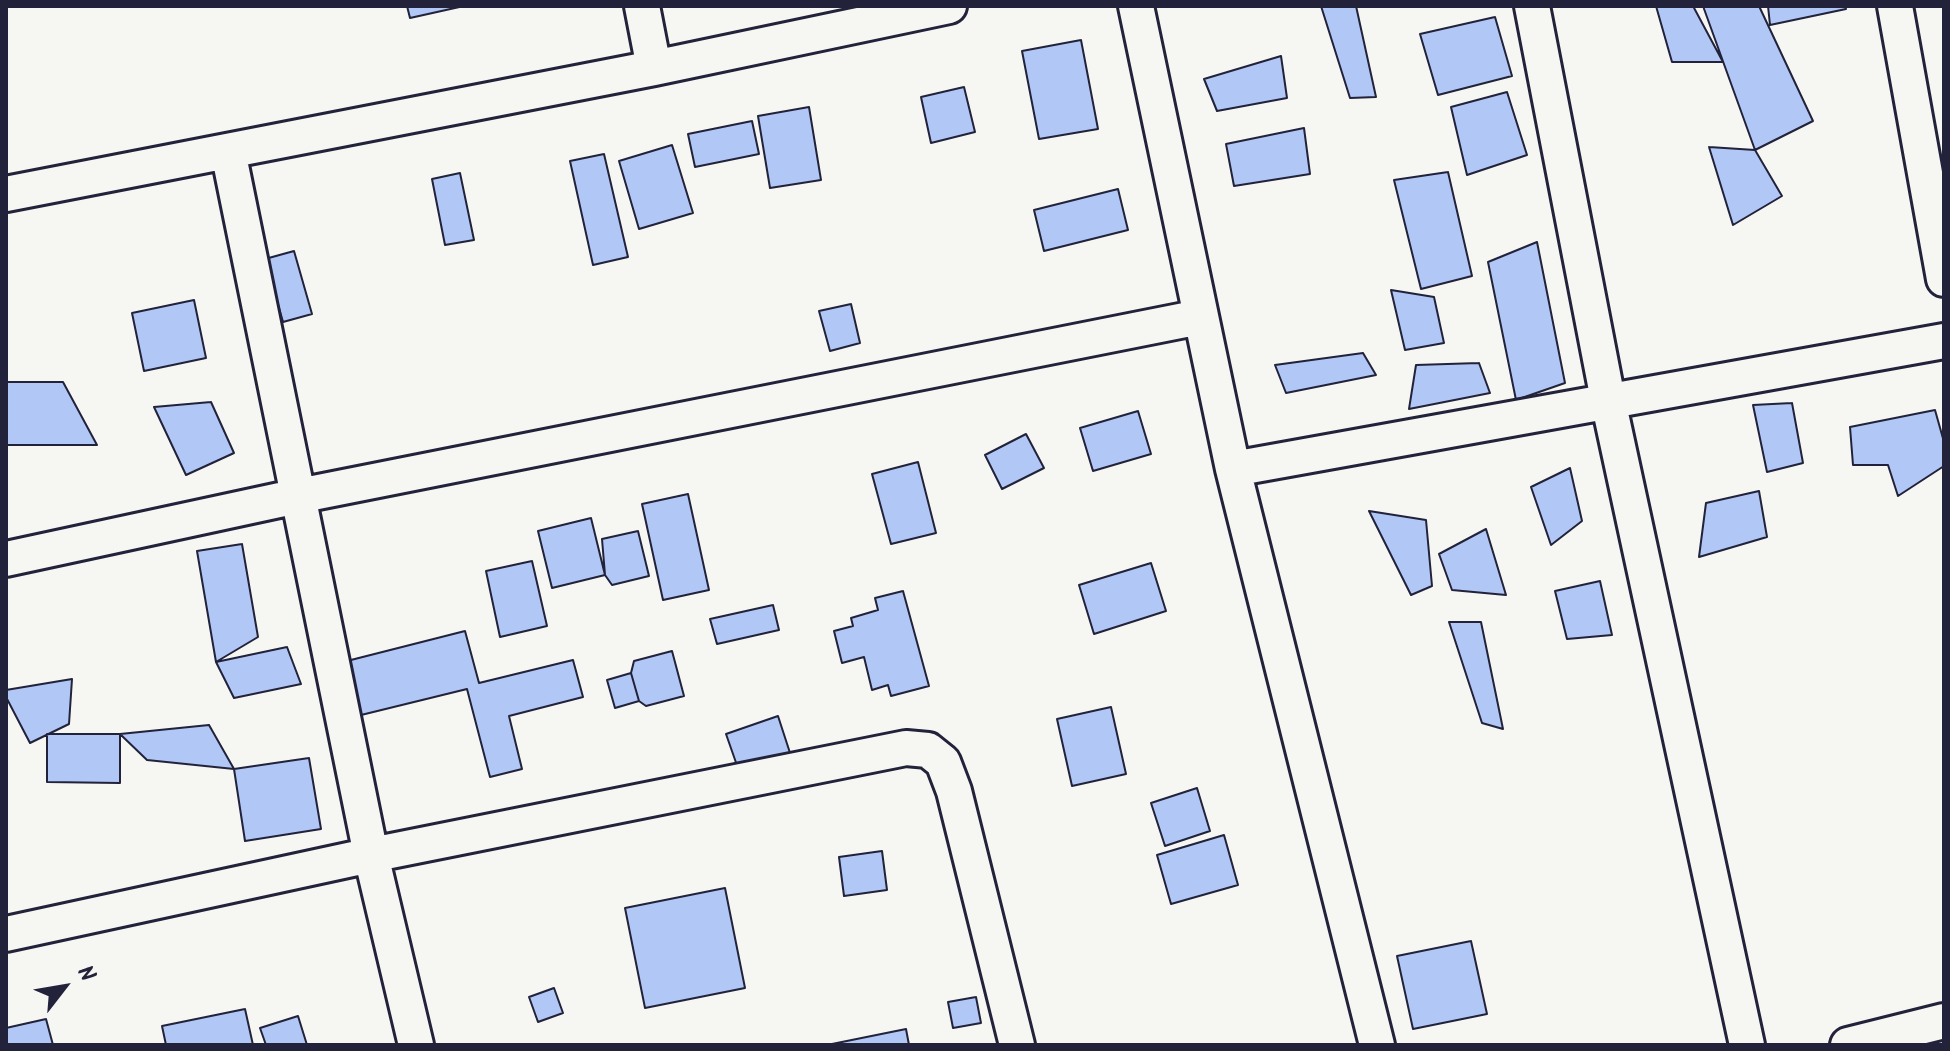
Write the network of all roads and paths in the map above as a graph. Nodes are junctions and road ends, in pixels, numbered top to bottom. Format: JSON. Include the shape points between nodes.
{"nodes":[{"id":1,"x":642,"y":6,"type":"edge"},
{"id":2,"x":949,"y":6,"type":"edge"},
{"id":3,"x":1136,"y":6,"type":"edge"},
{"id":4,"x":1532,"y":6,"type":"edge"},
{"id":5,"x":1895,"y":6,"type":"edge"},
{"id":6,"x":654,"y":68,"type":"junction"},
{"id":7,"x":228,"y":151,"type":"junction"},
{"id":8,"x":6,"y":194,"type":"edge"},
{"id":9,"x":1944,"y":279,"type":"edge"},
{"id":10,"x":1200,"y":317,"type":"junction"},
{"id":11,"x":1944,"y":341,"type":"edge"},
{"id":12,"x":1608,"y":400,"type":"junction"},
{"id":13,"x":1233,"y":469,"type":"junction"},
{"id":14,"x":298,"y":496,"type":"junction"},
{"id":15,"x":6,"y":559,"type":"edge"},
{"id":16,"x":371,"y":855,"type":"junction"},
{"id":17,"x":6,"y":934,"type":"edge"},
{"id":18,"x":1944,"y":1021,"type":"edge"},
{"id":19,"x":416,"y":1045,"type":"edge"},
{"id":20,"x":1017,"y":1045,"type":"edge"},
{"id":21,"x":1377,"y":1045,"type":"edge"},
{"id":22,"x":1747,"y":1045,"type":"edge"},
{"id":23,"x":1848,"y":1045,"type":"edge"}],
"edges":[{"from":1,"to":6,"type":"street"},
{"from":2,"to":6,"type":"street"},
{"from":3,"to":10,"type":"street"},
{"from":4,"to":12,"type":"street"},
{"from":5,"to":9,"type":"street"},
{"from":6,"to":7,"type":"street"},
{"from":7,"to":8,"type":"street"},
{"from":7,"to":14,"type":"street"},
{"from":10,"to":13,"type":"street"},
{"from":10,"to":14,"type":"street"},
{"from":11,"to":12,"type":"street"},
{"from":12,"to":13,"type":"street"},
{"from":12,"to":22,"type":"street"},
{"from":13,"to":21,"type":"street"},
{"from":14,"to":15,"type":"street"},
{"from":14,"to":16,"type":"street"},
{"from":16,"to":17,"type":"street"},
{"from":16,"to":19,"type":"street"},
{"from":16,"to":20,"type":"street","via":[[906,748],[928,750],[943,762],[954,791]]},
{"from":18,"to":23,"type":"street"}]}
